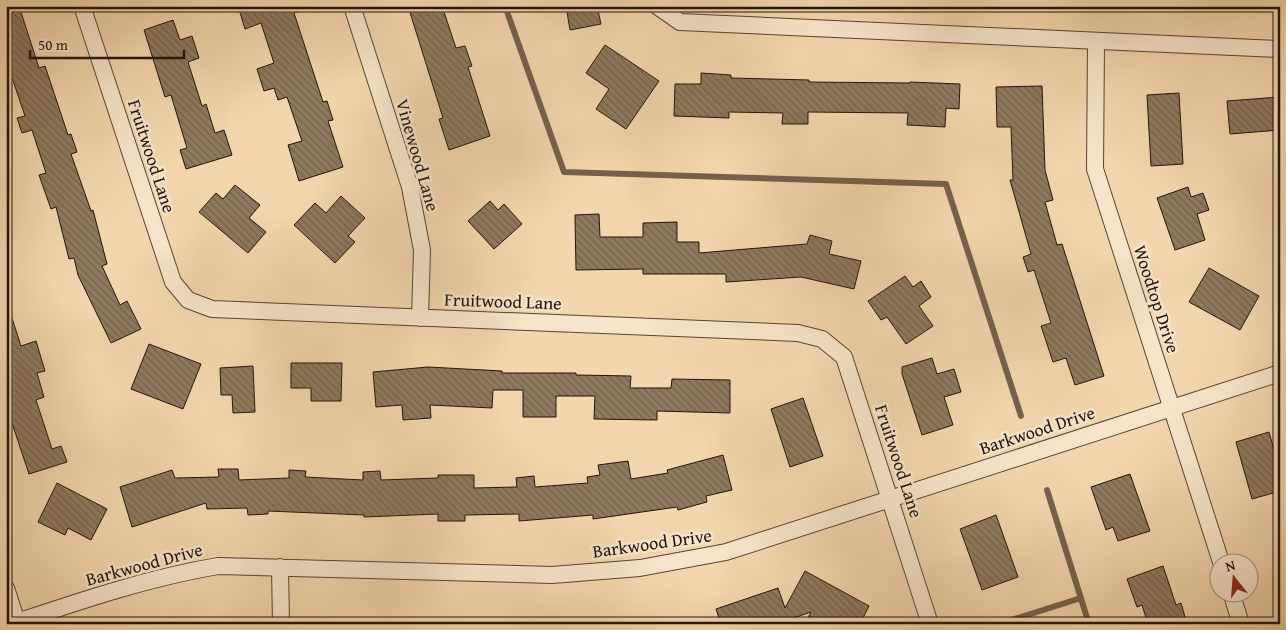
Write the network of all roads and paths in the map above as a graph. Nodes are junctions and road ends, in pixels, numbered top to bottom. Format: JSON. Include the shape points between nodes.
{"nodes":[{"id":1,"x":82,"y":6,"type":"edge"},
{"id":2,"x":352,"y":6,"type":"edge"},
{"id":3,"x":657,"y":6,"type":"edge"},
{"id":4,"x":1096,"y":42,"type":"junction"},
{"id":5,"x":1280,"y":49,"type":"edge"},
{"id":6,"x":420,"y":318,"type":"junction"},
{"id":7,"x":1280,"y":373,"type":"edge"},
{"id":8,"x":1171,"y":408,"type":"junction"},
{"id":9,"x":890,"y":498,"type":"junction"},
{"id":10,"x":1218,"y":552,"type":"edge"},
{"id":11,"x":280,"y":567,"type":"junction"},
{"id":12,"x":6,"y":588,"type":"edge"},
{"id":13,"x":1234,"y":602,"type":"edge"},
{"id":14,"x":14,"y":623,"type":"edge"},
{"id":15,"x":282,"y":624,"type":"edge"},
{"id":16,"x":930,"y":624,"type":"edge"},
{"id":17,"x":1241,"y":624,"type":"edge"}],
"edges":[{"from":1,"to":6,"type":"street","name":"Fruitwood Lane","via":[[173,282],[188,300],[212,309]]},
{"from":2,"to":6,"type":"street","name":"Vinewood Lane","via":[[410,187],[422,250]]},
{"from":3,"to":4,"type":"street","via":[[680,22]]},
{"from":4,"to":5,"type":"street"},
{"from":4,"to":8,"type":"street","name":"Woodtop Drive","via":[[1095,169]]},
{"from":6,"to":9,"type":"street","name":"Fruitwood Lane","via":[[798,333],[822,339],[844,357]]},
{"from":7,"to":8,"type":"street","name":"Barkwood Drive"},
{"from":8,"to":9,"type":"street","name":"Barkwood Drive"},
{"from":8,"to":10,"type":"street","name":"Woodtop Drive"},
{"from":9,"to":11,"type":"street","name":"Barkwood Drive","via":[[726,552],[640,568],[552,575]]},
{"from":9,"to":16,"type":"street","name":"Fruitwood Lane"},
{"from":11,"to":14,"type":"street","name":"Barkwood Drive","via":[[218,566],[182,572]]},
{"from":11,"to":15,"type":"street"},
{"from":12,"to":14,"type":"street"},
{"from":13,"to":17,"type":"street"}]}
